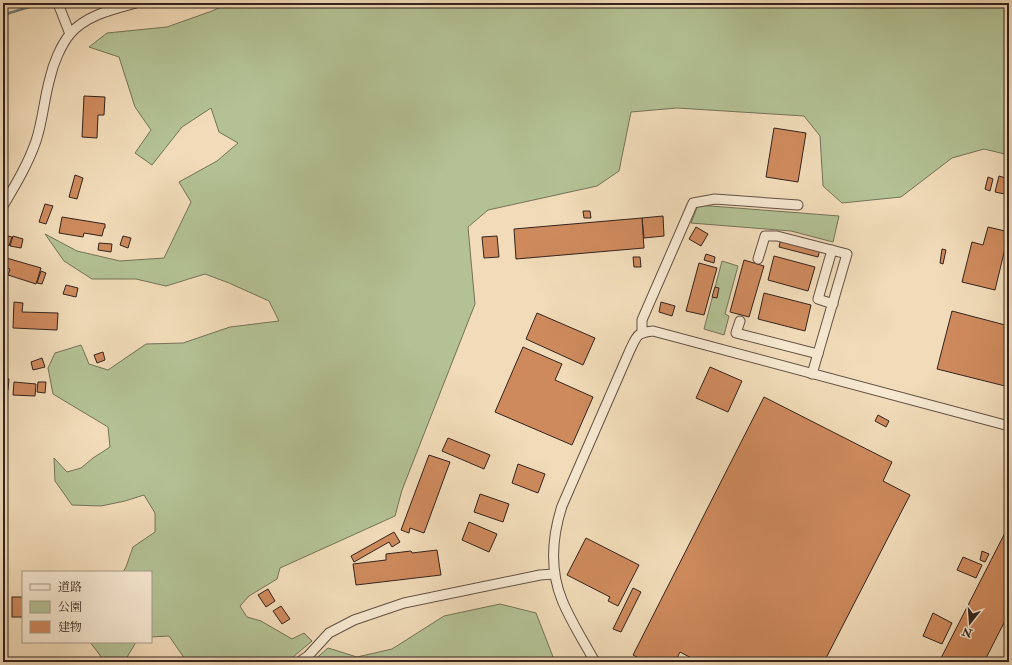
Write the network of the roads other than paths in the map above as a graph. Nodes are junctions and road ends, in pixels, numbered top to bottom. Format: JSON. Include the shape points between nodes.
{"nodes":[{"id":1,"x":60,"y":3,"type":"edge"},
{"id":2,"x":136,"y":3,"type":"edge"},
{"id":3,"x":70,"y":34,"type":"junction"},
{"id":4,"x":3,"y":205,"type":"edge"},
{"id":5,"x":798,"y":205,"type":"dead end"},
{"id":6,"x":832,"y":250,"type":"junction"},
{"id":7,"x":758,"y":259,"type":"dead end"},
{"id":8,"x":833,"y":304,"type":"junction"},
{"id":9,"x":740,"y":321,"type":"dead end"},
{"id":10,"x":642,"y":332,"type":"junction"},
{"id":11,"x":818,"y":354,"type":"junction"},
{"id":12,"x":812,"y":374,"type":"junction"},
{"id":13,"x":1009,"y":426,"type":"edge"},
{"id":14,"x":554,"y":574,"type":"junction"},
{"id":15,"x":299,"y":662,"type":"edge"},
{"id":16,"x":595,"y":662,"type":"edge"}],
"edges":[{"from":1,"to":3,"type":"street"},
{"from":2,"to":3,"type":"street","via":[[98,15]]},
{"from":3,"to":4,"type":"street","via":[[54,64],[30,157]]},
{"from":5,"to":10,"type":"street","via":[[715,199],[693,203],[642,320]]},
{"from":6,"to":7,"type":"street","via":[[777,236],[765,236]]},
{"from":6,"to":8,"type":"street","via":[[818,299]]},
{"from":6,"to":8,"type":"street","via":[[847,254]]},
{"from":8,"to":11,"type":"street"},
{"from":9,"to":11,"type":"street","via":[[736,333]]},
{"from":10,"to":12,"type":"street","via":[[653,331]]},
{"from":10,"to":14,"type":"street","via":[[630,350],[562,506],[553,546]]},
{"from":11,"to":12,"type":"street"},
{"from":12,"to":13,"type":"street"},
{"from":14,"to":15,"type":"street","via":[[404,603],[354,620],[329,633]]},
{"from":14,"to":16,"type":"street","via":[[562,600]]}]}
